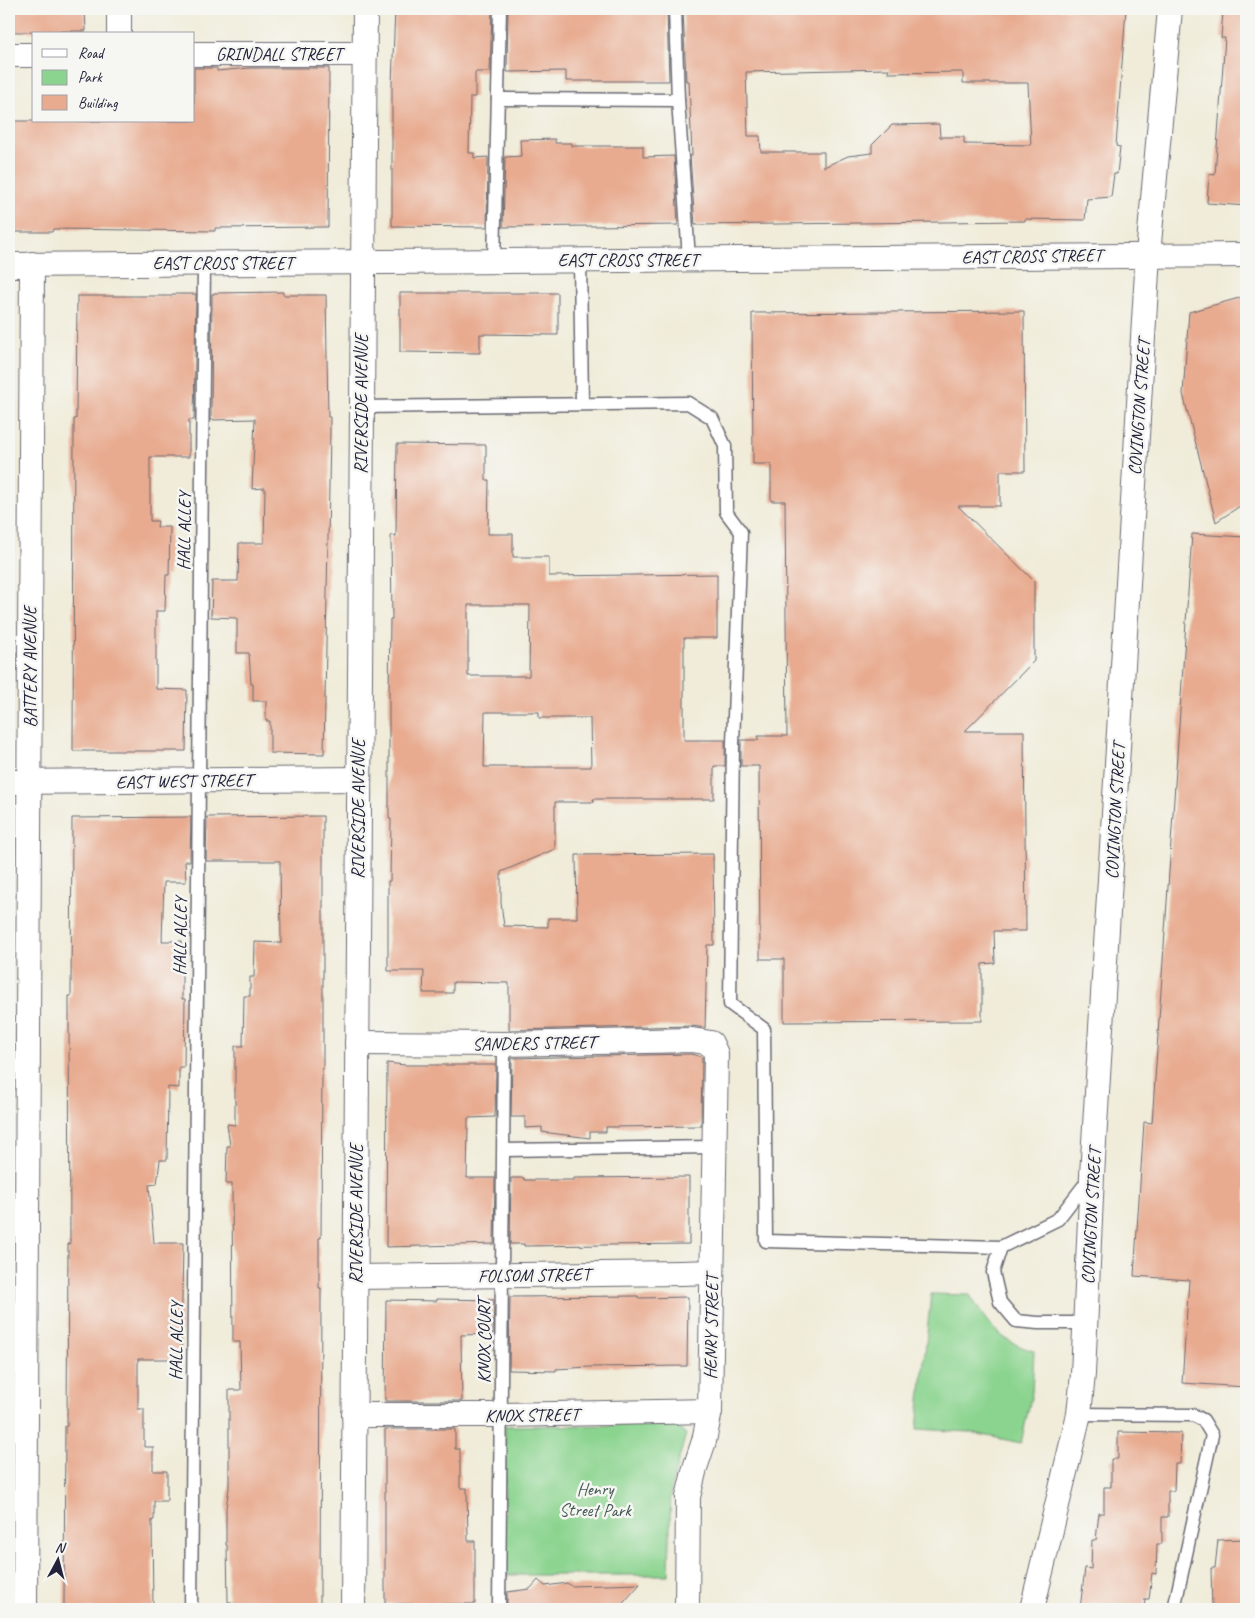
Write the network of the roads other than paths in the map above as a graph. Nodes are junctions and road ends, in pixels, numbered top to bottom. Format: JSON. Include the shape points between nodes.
{"nodes":[{"id":1,"x":119,"y":9,"type":"edge"},
{"id":2,"x":365,"y":9,"type":"edge"},
{"id":3,"x":500,"y":9,"type":"edge"},
{"id":4,"x":675,"y":9,"type":"edge"},
{"id":5,"x":1170,"y":9,"type":"edge"},
{"id":6,"x":119,"y":32,"type":"edge"},
{"id":7,"x":195,"y":54,"type":"edge"},
{"id":8,"x":364,"y":54,"type":"junction"},
{"id":9,"x":32,"y":55,"type":"edge"},
{"id":10,"x":9,"y":56,"type":"edge"},
{"id":11,"x":498,"y":99,"type":"junction"},
{"id":12,"x":678,"y":100,"type":"junction"},
{"id":13,"x":1148,"y":255,"type":"junction"},
{"id":14,"x":1246,"y":255,"type":"edge"},
{"id":15,"x":689,"y":259,"type":"junction"},
{"id":16,"x":580,"y":260,"type":"junction"},
{"id":17,"x":494,"y":261,"type":"junction"},
{"id":18,"x":362,"y":262,"type":"junction"},
{"id":19,"x":204,"y":263,"type":"junction"},
{"id":20,"x":32,"y":264,"type":"junction"},
{"id":21,"x":9,"y":265,"type":"edge"},
{"id":22,"x":582,"y":403,"type":"junction"},
{"id":23,"x":361,"y":407,"type":"junction"},
{"id":24,"x":359,"y":779,"type":"junction"},
{"id":25,"x":199,"y":781,"type":"junction"},
{"id":26,"x":19,"y":782,"type":"edge"},
{"id":27,"x":357,"y":1043,"type":"junction"},
{"id":28,"x":711,"y":1043,"type":"joint"},
{"id":29,"x":504,"y":1044,"type":"junction"},
{"id":30,"x":714,"y":1147,"type":"junction"},
{"id":31,"x":504,"y":1150,"type":"junction"},
{"id":32,"x":1092,"y":1175,"type":"junction"},
{"id":33,"x":1001,"y":1247,"type":"junction"},
{"id":34,"x":712,"y":1272,"type":"junction"},
{"id":35,"x":355,"y":1276,"type":"junction"},
{"id":36,"x":502,"y":1276,"type":"junction"},
{"id":37,"x":1087,"y":1323,"type":"junction"},
{"id":38,"x":710,"y":1412,"type":"junction"},
{"id":39,"x":1079,"y":1414,"type":"junction"},
{"id":40,"x":501,"y":1415,"type":"junction"},
{"id":41,"x":354,"y":1416,"type":"junction"},
{"id":42,"x":25,"y":1609,"type":"edge"},
{"id":43,"x":191,"y":1609,"type":"edge"},
{"id":44,"x":353,"y":1609,"type":"edge"},
{"id":45,"x":499,"y":1609,"type":"edge"},
{"id":46,"x":687,"y":1609,"type":"edge"},
{"id":47,"x":1032,"y":1609,"type":"edge"},
{"id":48,"x":1174,"y":1609,"type":"edge"}],
"edges":[{"from":1,"to":6,"type":"street"},
{"from":2,"to":8,"type":"street","name":"RIVERSIDE AVENUE"},
{"from":3,"to":11,"type":"lane"},
{"from":4,"to":12,"type":"lane"},
{"from":5,"to":13,"type":"street","name":"COVINGTON STREET"},
{"from":7,"to":8,"type":"street","name":"GRINDALL STREET"},
{"from":8,"to":18,"type":"street","name":"RIVERSIDE AVENUE"},
{"from":9,"to":10,"type":"street"},
{"from":11,"to":12,"type":"lane"},
{"from":11,"to":17,"type":"lane"},
{"from":12,"to":15,"type":"lane"},
{"from":13,"to":14,"type":"street","name":"EAST CROSS STREET"},
{"from":13,"to":15,"type":"street","name":"EAST CROSS STREET"},
{"from":13,"to":32,"type":"street","name":"COVINGTON STREET"},
{"from":15,"to":16,"type":"street","name":"EAST CROSS STREET"},
{"from":16,"to":17,"type":"street","name":"EAST CROSS STREET"},
{"from":16,"to":22,"type":"lane"},
{"from":17,"to":18,"type":"street","name":"EAST CROSS STREET"},
{"from":18,"to":19,"type":"street","name":"EAST CROSS STREET"},
{"from":18,"to":23,"type":"street","name":"RIVERSIDE AVENUE"},
{"from":19,"to":20,"type":"street","name":"EAST CROSS STREET"},
{"from":19,"to":25,"type":"lane","name":"HALL ALLEY"},
{"from":20,"to":21,"type":"street","name":"EAST CROSS STREET"},
{"from":20,"to":26,"type":"street","name":"BATTERY AVENUE"},
{"from":22,"to":23,"type":"lane"},
{"from":22,"to":33,"type":"lane","via":[[688,403],[712,418],[725,446],[726,512],[741,532],[733,743],[730,1004],[764,1028],[766,1241]]},
{"from":23,"to":24,"type":"street","name":"RIVERSIDE AVENUE"},
{"from":24,"to":25,"type":"street","name":"EAST WEST STREET"},
{"from":24,"to":27,"type":"street","name":"RIVERSIDE AVENUE"},
{"from":25,"to":26,"type":"street","name":"EAST WEST STREET"},
{"from":25,"to":43,"type":"lane","name":"HALL ALLEY"},
{"from":26,"to":42,"type":"street","name":"BATTERY AVENUE"},
{"from":27,"to":29,"type":"street","name":"SANDERS STREET"},
{"from":27,"to":35,"type":"street","name":"RIVERSIDE AVENUE"},
{"from":28,"to":29,"type":"street","name":"SANDERS STREET","via":[[692,1040]]},
{"from":28,"to":30,"type":"street","name":"HENRY STREET","via":[[716,1054]]},
{"from":29,"to":31,"type":"lane","name":"KNOX COURT"},
{"from":30,"to":31,"type":"lane"},
{"from":30,"to":34,"type":"street","name":"HENRY STREET"},
{"from":31,"to":36,"type":"lane","name":"KNOX COURT"},
{"from":32,"to":33,"type":"lane","via":[[1058,1219]]},
{"from":32,"to":37,"type":"street","name":"COVINGTON STREET"},
{"from":33,"to":37,"type":"lane","via":[[993,1272],[1000,1302],[1016,1320]]},
{"from":34,"to":36,"type":"street","name":"FOLSOM STREET"},
{"from":34,"to":38,"type":"street","name":"HENRY STREET"},
{"from":35,"to":36,"type":"street","name":"FOLSOM STREET"},
{"from":35,"to":41,"type":"street","name":"RIVERSIDE AVENUE"},
{"from":36,"to":40,"type":"lane","name":"KNOX COURT"},
{"from":37,"to":39,"type":"street","name":"COVINGTON STREET"},
{"from":38,"to":40,"type":"street","name":"KNOX STREET"},
{"from":38,"to":46,"type":"street","name":"HENRY STREET","via":[[688,1497]]},
{"from":39,"to":47,"type":"street","name":"COVINGTON STREET"},
{"from":39,"to":48,"type":"lane","via":[[1193,1414],[1203,1420],[1212,1435]]},
{"from":40,"to":41,"type":"street","name":"KNOX STREET"},
{"from":40,"to":45,"type":"lane","name":"KNOX COURT"},
{"from":41,"to":44,"type":"street","name":"RIVERSIDE AVENUE"}]}
